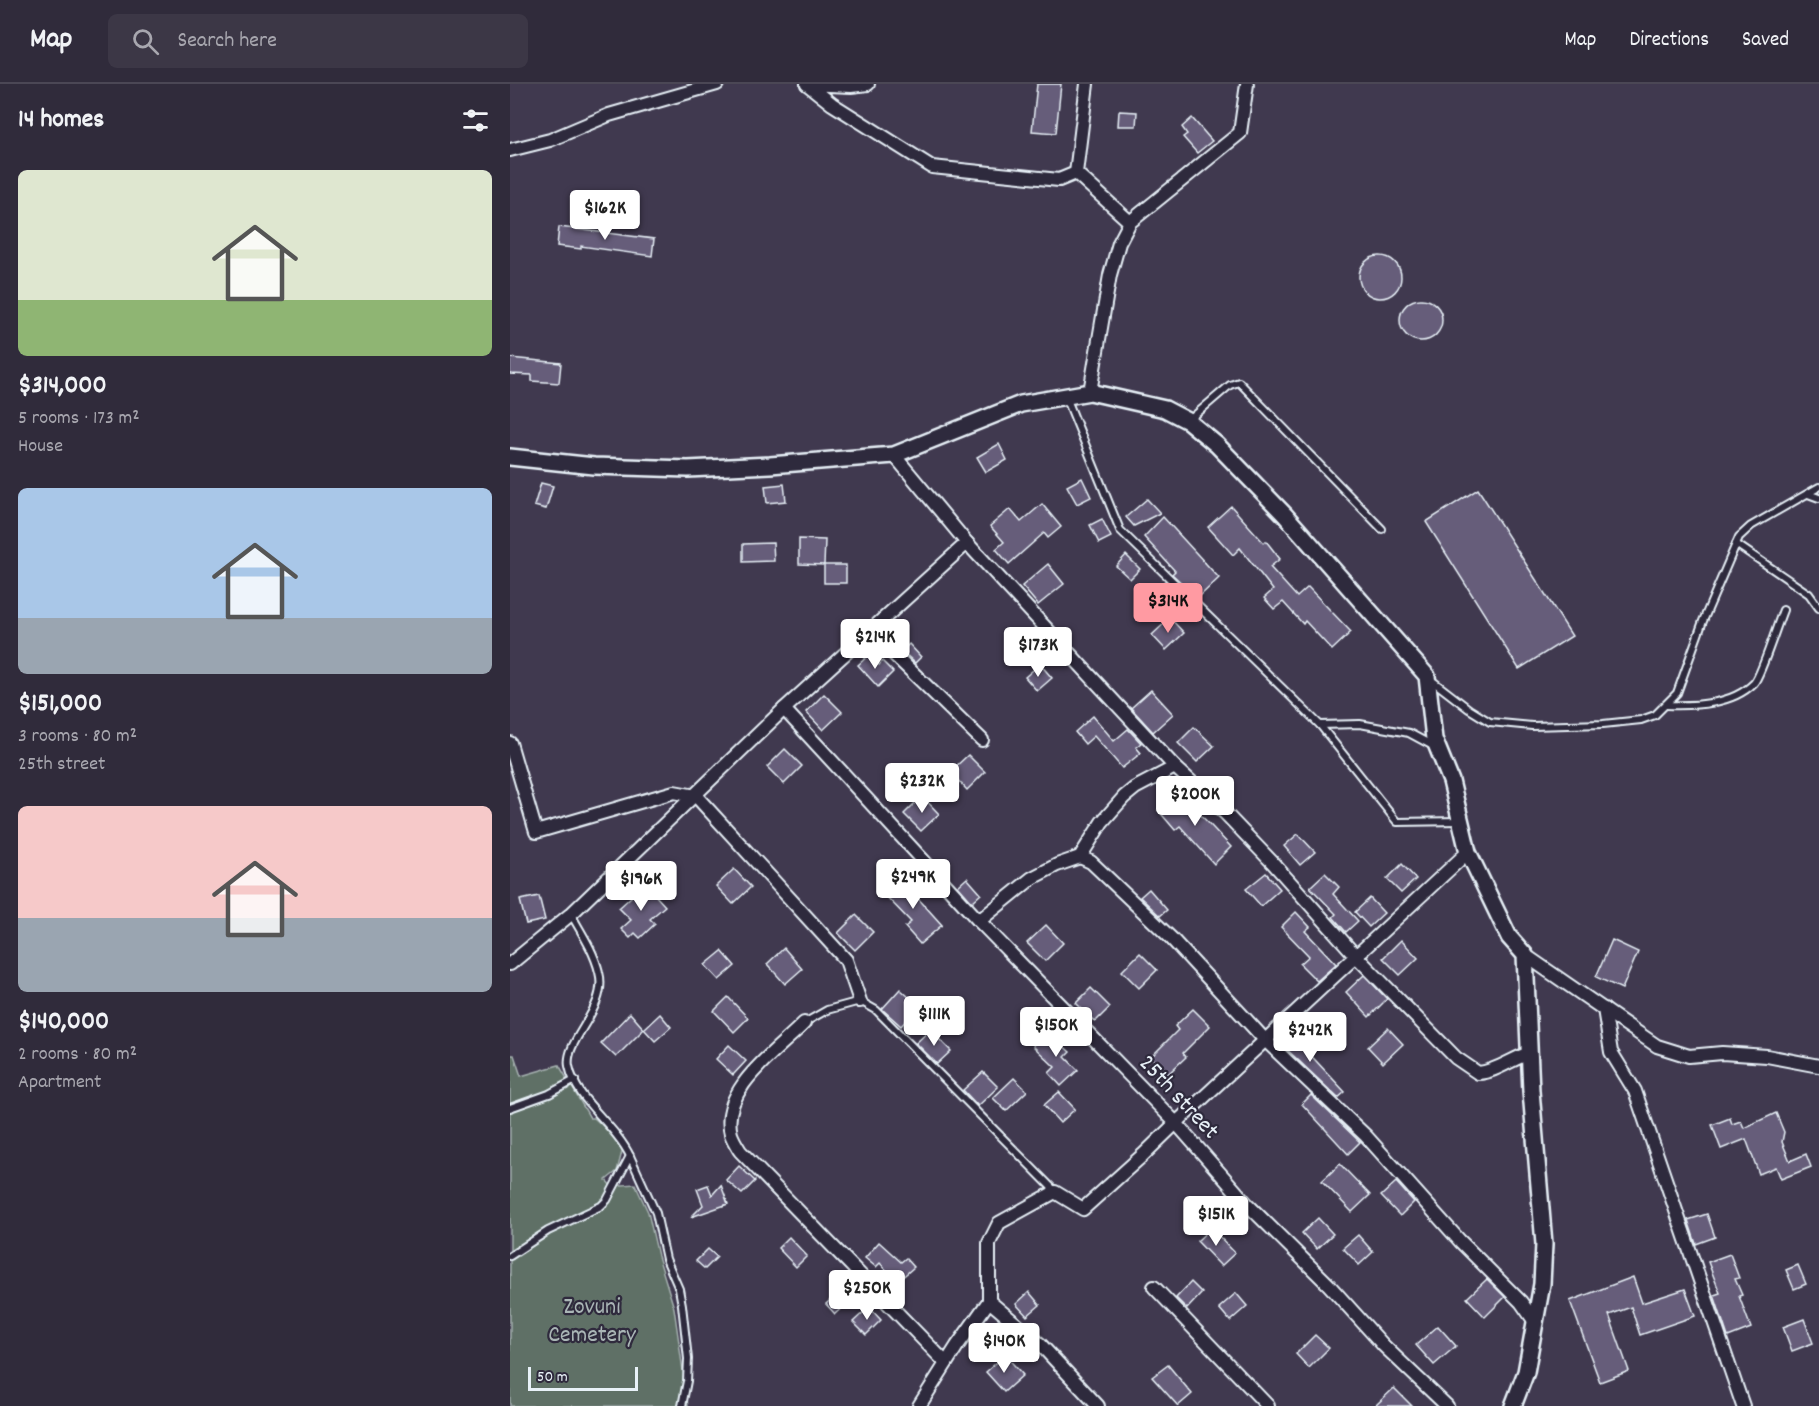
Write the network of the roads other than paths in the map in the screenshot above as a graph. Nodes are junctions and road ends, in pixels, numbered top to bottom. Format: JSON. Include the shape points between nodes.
{"nodes":[{"id":1,"x":716,"y":84,"type":"edge"},
{"id":2,"x":807,"y":84,"type":"edge"},
{"id":3,"x":868,"y":84,"type":"edge"},
{"id":4,"x":1087,"y":84,"type":"edge"},
{"id":5,"x":1247,"y":84,"type":"edge"},
{"id":6,"x":510,"y":150,"type":"edge"},
{"id":7,"x":1076,"y":173,"type":"junction"},
{"id":8,"x":1130,"y":222,"type":"junction"},
{"id":9,"x":1090,"y":392,"type":"junction"},
{"id":10,"x":1066,"y":396,"type":"junction"},
{"id":11,"x":1188,"y":421,"type":"junction"},
{"id":12,"x":894,"y":455,"type":"junction"},
{"id":13,"x":510,"y":458,"type":"edge"},
{"id":14,"x":1819,"y":487,"type":"edge"},
{"id":15,"x":1808,"y":494,"type":"junction"},
{"id":16,"x":1819,"y":498,"type":"edge"},
{"id":17,"x":1382,"y":529,"type":"dead end"},
{"id":18,"x":967,"y":543,"type":"junction"},
{"id":19,"x":1736,"y":544,"type":"junction"},
{"id":20,"x":1819,"y":608,"type":"edge"},
{"id":21,"x":1783,"y":609,"type":"dead end"},
{"id":22,"x":870,"y":631,"type":"junction"},
{"id":23,"x":1427,"y":676,"type":"junction"},
{"id":24,"x":1666,"y":705,"type":"junction"},
{"id":25,"x":784,"y":709,"type":"junction"},
{"id":26,"x":1320,"y":725,"type":"junction"},
{"id":27,"x":982,"y":740,"type":"dead end"},
{"id":28,"x":510,"y":743,"type":"edge"},
{"id":29,"x":1437,"y":748,"type":"junction"},
{"id":30,"x":1175,"y":767,"type":"junction"},
{"id":31,"x":696,"y":796,"type":"junction"},
{"id":32,"x":1460,"y":821,"type":"junction"},
{"id":33,"x":1468,"y":852,"type":"junction"},
{"id":34,"x":1080,"y":856,"type":"junction"},
{"id":35,"x":571,"y":914,"type":"junction"},
{"id":36,"x":979,"y":921,"type":"junction"},
{"id":37,"x":1525,"y":955,"type":"junction"},
{"id":38,"x":1356,"y":956,"type":"junction"},
{"id":39,"x":510,"y":964,"type":"edge"},
{"id":40,"x":860,"y":1001,"type":"junction"},
{"id":41,"x":1604,"y":1009,"type":"junction"},
{"id":42,"x":804,"y":1023,"type":"joint"},
{"id":43,"x":1265,"y":1040,"type":"junction"},
{"id":44,"x":1530,"y":1053,"type":"junction"},
{"id":45,"x":1819,"y":1066,"type":"edge"},
{"id":46,"x":575,"y":1080,"type":"junction"},
{"id":47,"x":510,"y":1108,"type":"edge"},
{"id":48,"x":1176,"y":1123,"type":"junction"},
{"id":49,"x":630,"y":1156,"type":"junction"},
{"id":50,"x":1055,"y":1192,"type":"junction"},
{"id":51,"x":510,"y":1256,"type":"edge"},
{"id":52,"x":1154,"y":1287,"type":"dead end"},
{"id":53,"x":989,"y":1300,"type":"junction"},
{"id":54,"x":1535,"y":1322,"type":"junction"},
{"id":55,"x":946,"y":1363,"type":"junction"},
{"id":56,"x":682,"y":1406,"type":"edge"},
{"id":57,"x":919,"y":1406,"type":"edge"},
{"id":58,"x":1098,"y":1406,"type":"edge"},
{"id":59,"x":1268,"y":1406,"type":"edge"},
{"id":60,"x":1447,"y":1406,"type":"edge"},
{"id":61,"x":1513,"y":1406,"type":"edge"},
{"id":62,"x":1743,"y":1406,"type":"edge"}],
"edges":[{"from":1,"to":6,"type":"street","via":[[609,115],[550,140]]},
{"from":2,"to":3,"type":"street"},
{"from":2,"to":7,"type":"street","via":[[932,167],[1059,180]]},
{"from":4,"to":7,"type":"street"},
{"from":5,"to":8,"type":"street","via":[[1240,133]]},
{"from":7,"to":8,"type":"street"},
{"from":8,"to":9,"type":"street","via":[[1110,275]]},
{"from":9,"to":10,"type":"street"},
{"from":9,"to":11,"type":"street","via":[[1165,409]]},
{"from":10,"to":12,"type":"street","via":[[1021,404]]},
{"from":10,"to":26,"type":"lane","via":[[1120,530]]},
{"from":11,"to":17,"type":"lane","via":[[1230,385],[1239,382]]},
{"from":11,"to":23,"type":"street","via":[[1217,445],[1284,515]]},
{"from":12,"to":13,"type":"street","via":[[688,469]]},
{"from":12,"to":18,"type":"street"},
{"from":14,"to":15,"type":"lane"},
{"from":15,"to":16,"type":"lane"},
{"from":15,"to":19,"type":"lane","via":[[1752,526]]},
{"from":18,"to":22,"type":"street"},
{"from":18,"to":30,"type":"street"},
{"from":19,"to":20,"type":"lane","via":[[1809,594]]},
{"from":19,"to":24,"type":"lane","via":[[1677,693]]},
{"from":21,"to":24,"type":"lane","via":[[1755,682],[1729,699],[1691,706]]},
{"from":22,"to":25,"type":"street"},
{"from":22,"to":27,"type":"street"},
{"from":23,"to":24,"type":"lane","via":[[1490,722],[1532,726],[1603,724],[1641,720]]},
{"from":23,"to":29,"type":"street"},
{"from":25,"to":31,"type":"street"},
{"from":25,"to":36,"type":"street","name":"25th street"},
{"from":26,"to":29,"type":"lane","via":[[1360,724],[1409,733]]},
{"from":26,"to":32,"type":"lane","via":[[1397,822]]},
{"from":28,"to":31,"type":"street","via":[[536,832],[674,792]]},
{"from":29,"to":32,"type":"street","via":[[1451,781]]},
{"from":30,"to":34,"type":"street","via":[[1124,797]]},
{"from":30,"to":38,"type":"street","via":[[1272,862]]},
{"from":31,"to":35,"type":"street"},
{"from":31,"to":40,"type":"street","via":[[846,960]]},
{"from":32,"to":33,"type":"street"},
{"from":33,"to":37,"type":"street","via":[[1509,937]]},
{"from":33,"to":38,"type":"street"},
{"from":34,"to":36,"type":"street","via":[[1032,878]]},
{"from":34,"to":43,"type":"street","via":[[1171,938]]},
{"from":35,"to":39,"type":"street"},
{"from":35,"to":46,"type":"lane","via":[[600,974],[598,1001],[573,1046],[568,1064]]},
{"from":36,"to":48,"type":"street","name":"25th street"},
{"from":37,"to":41,"type":"street"},
{"from":37,"to":44,"type":"street"},
{"from":38,"to":43,"type":"street"},
{"from":38,"to":44,"type":"street","via":[[1456,1058],[1478,1073]]},
{"from":40,"to":42,"type":"lane","via":[[827,1010]]},
{"from":40,"to":50,"type":"lane","via":[[876,1010]]},
{"from":41,"to":45,"type":"street","via":[[1657,1046],[1689,1056],[1767,1056]]},
{"from":41,"to":62,"type":"street","via":[[1611,1052],[1635,1091]]},
{"from":42,"to":55,"type":"street","via":[[741,1087],[731,1109],[731,1134],[740,1151]]},
{"from":43,"to":48,"type":"street"},
{"from":43,"to":54,"type":"street","via":[[1366,1136],[1521,1302]]},
{"from":44,"to":54,"type":"street","via":[[1544,1244]]},
{"from":46,"to":47,"type":"lane"},
{"from":46,"to":49,"type":"lane","via":[[580,1094],[610,1126]]},
{"from":48,"to":50,"type":"street","via":[[1083,1209]]},
{"from":48,"to":60,"type":"street","name":"25th street","via":[[1247,1203]]},
{"from":49,"to":51,"type":"lane","via":[[608,1200],[601,1206],[548,1231]]},
{"from":49,"to":56,"type":"lane","via":[[656,1213],[666,1259],[679,1289],[688,1359]]},
{"from":50,"to":53,"type":"street","via":[[999,1222],[989,1243]]},
{"from":52,"to":59,"type":"street"},
{"from":53,"to":55,"type":"street"},
{"from":53,"to":58,"type":"street","via":[[1040,1344]]},
{"from":54,"to":61,"type":"street","via":[[1526,1372]]},
{"from":55,"to":57,"type":"street"}]}
